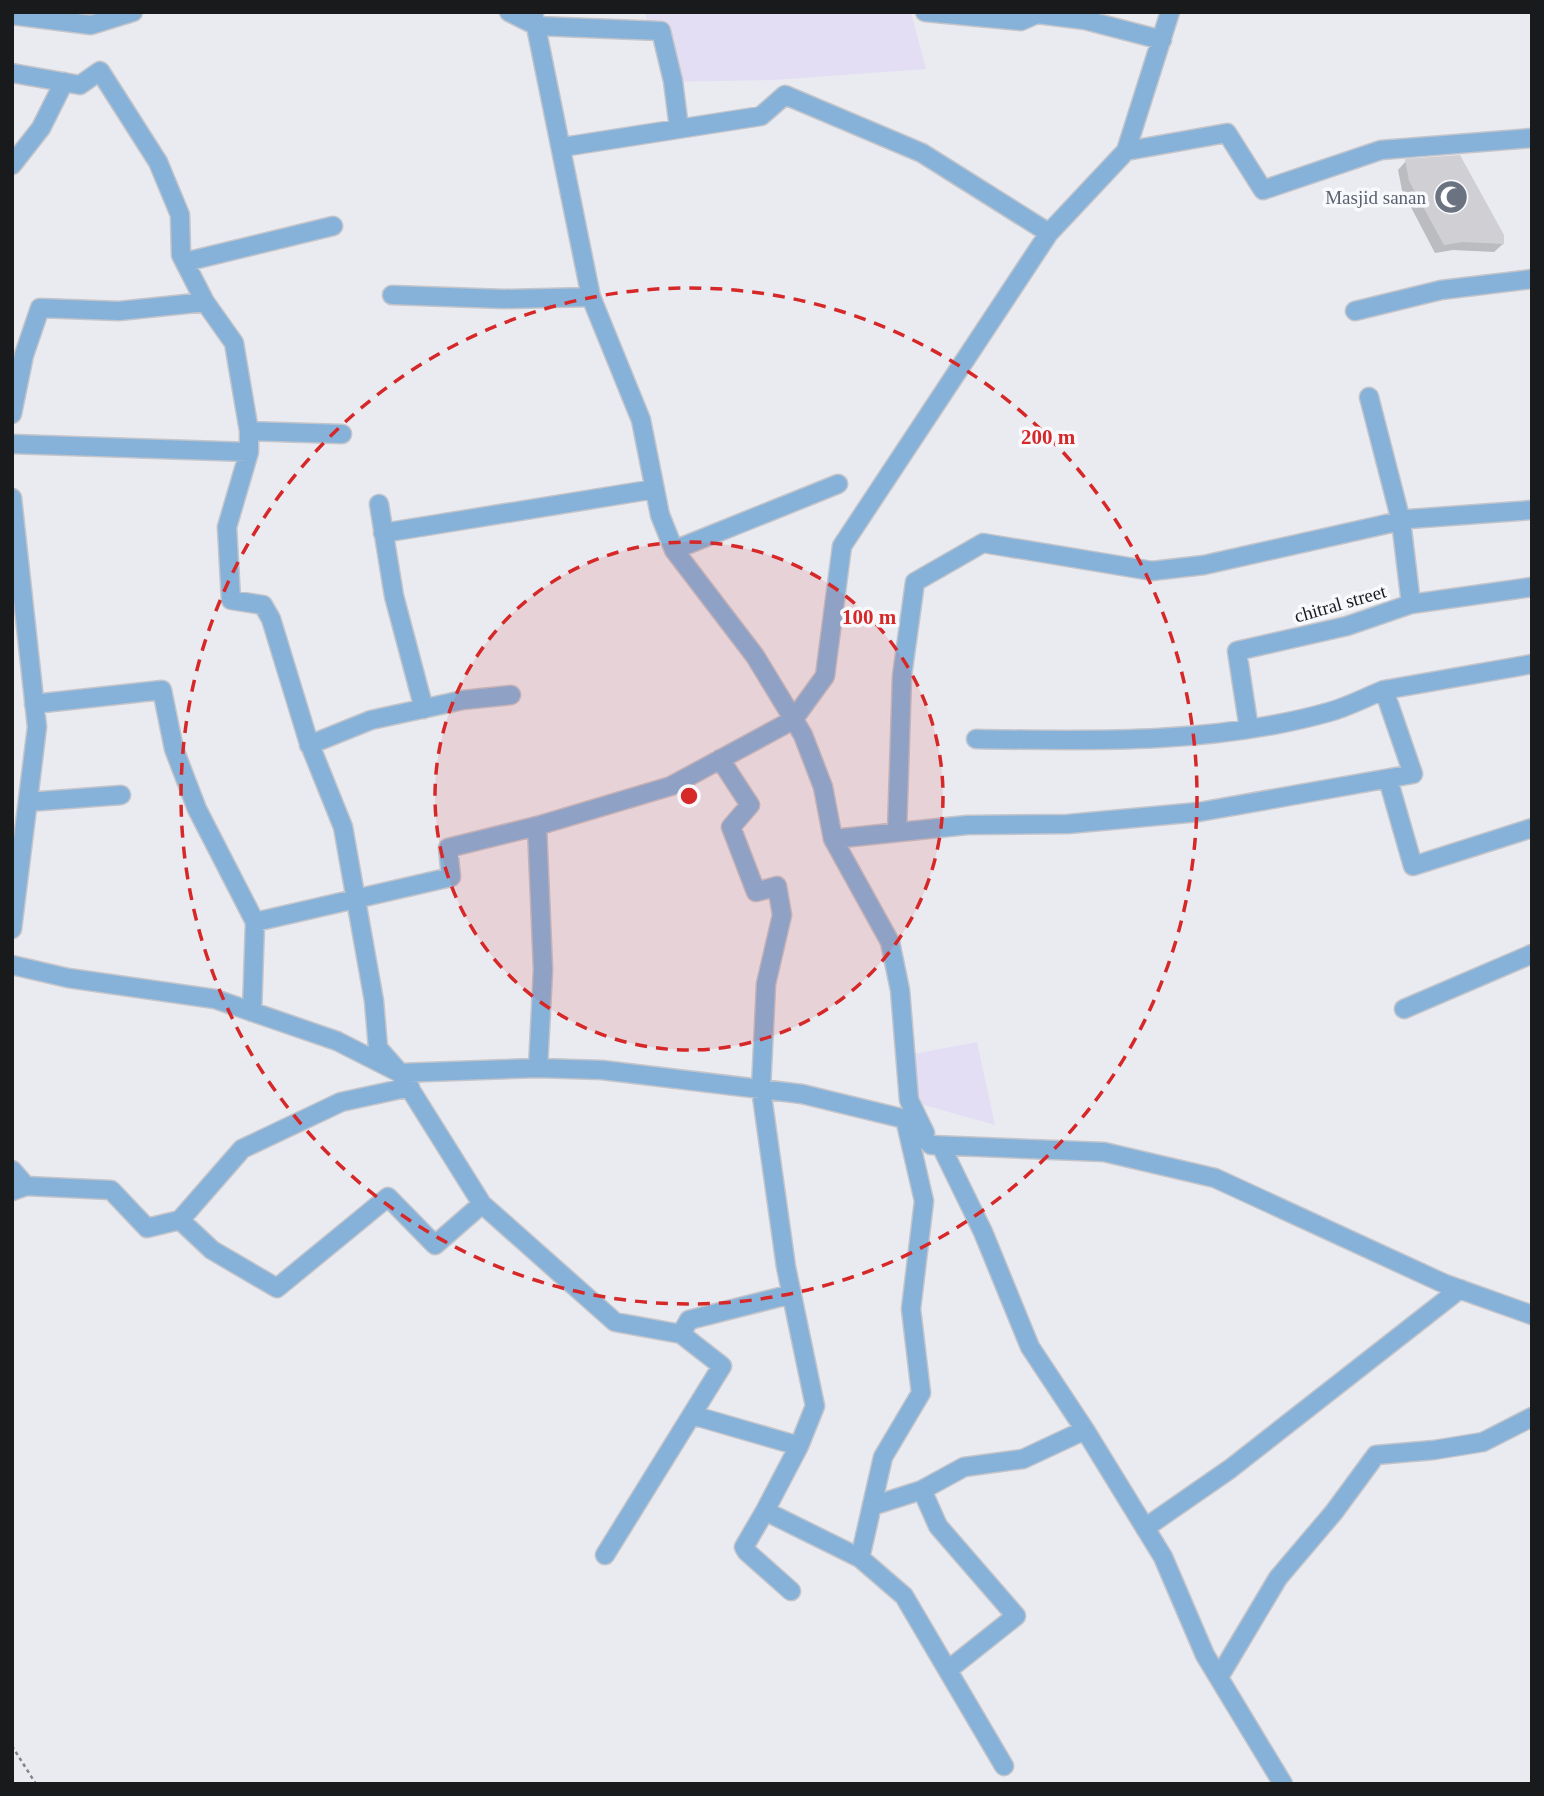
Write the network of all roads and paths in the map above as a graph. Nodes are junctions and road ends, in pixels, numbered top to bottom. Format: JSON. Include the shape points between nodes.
{"nodes":[{"id":1,"x":133,"y":12,"type":"edge"},
{"id":2,"x":509,"y":12,"type":"edge"},
{"id":3,"x":925,"y":12,"type":"edge"},
{"id":4,"x":1171,"y":13,"type":"edge"},
{"id":5,"x":12,"y":15,"type":"edge"},
{"id":6,"x":535,"y":19,"type":"edge"},
{"id":7,"x":1162,"y":40,"type":"junction"},
{"id":8,"x":12,"y":73,"type":"edge"},
{"id":9,"x":64,"y":82,"type":"junction"},
{"id":10,"x":679,"y":128,"type":"junction"},
{"id":11,"x":1532,"y":138,"type":"edge"},
{"id":12,"x":563,"y":147,"type":"junction"},
{"id":13,"x":1126,"y":151,"type":"junction"},
{"id":14,"x":12,"y":165,"type":"edge"},
{"id":15,"x":333,"y":226,"type":"dead end"},
{"id":16,"x":1049,"y":233,"type":"junction"},
{"id":17,"x":185,"y":262,"type":"junction"},
{"id":18,"x":1532,"y":279,"type":"edge"},
{"id":19,"x":392,"y":295,"type":"dead end"},
{"id":20,"x":591,"y":297,"type":"junction"},
{"id":21,"x":205,"y":302,"type":"junction"},
{"id":22,"x":1355,"y":311,"type":"dead end"},
{"id":23,"x":1369,"y":397,"type":"dead end"},
{"id":24,"x":12,"y":414,"type":"edge"},
{"id":25,"x":249,"y":430,"type":"junction"},
{"id":26,"x":342,"y":434,"type":"dead end"},
{"id":27,"x":12,"y":444,"type":"edge"},
{"id":28,"x":248,"y":452,"type":"junction"},
{"id":29,"x":838,"y":484,"type":"dead end"},
{"id":30,"x":655,"y":489,"type":"junction"},
{"id":31,"x":379,"y":504,"type":"dead end"},
{"id":32,"x":13,"y":506,"type":"edge"},
{"id":33,"x":1532,"y":510,"type":"edge"},
{"id":34,"x":1401,"y":521,"type":"junction"},
{"id":35,"x":383,"y":533,"type":"junction"},
{"id":36,"x":674,"y":550,"type":"junction"},
{"id":37,"x":1532,"y":587,"type":"edge"},
{"id":38,"x":1411,"y":604,"type":"junction"},
{"id":39,"x":1532,"y":664,"type":"edge"},
{"id":40,"x":1384,"y":690,"type":"junction"},
{"id":41,"x":511,"y":695,"type":"dead end"},
{"id":42,"x":34,"y":704,"type":"junction"},
{"id":43,"x":424,"y":709,"type":"junction"},
{"id":44,"x":793,"y":720,"type":"junction"},
{"id":45,"x":1249,"y":729,"type":"junction"},
{"id":46,"x":976,"y":739,"type":"dead end"},
{"id":47,"x":310,"y":745,"type":"junction"},
{"id":48,"x":720,"y":759,"type":"junction"},
{"id":49,"x":1388,"y":779,"type":"junction"},
{"id":50,"x":21,"y":783,"type":"edge"},
{"id":51,"x":121,"y":795,"type":"dead end"},
{"id":52,"x":28,"y":802,"type":"junction"},
{"id":53,"x":537,"y":826,"type":"junction"},
{"id":54,"x":1532,"y":828,"type":"edge"},
{"id":55,"x":897,"y":832,"type":"junction"},
{"id":56,"x":833,"y":839,"type":"junction"},
{"id":57,"x":356,"y":900,"type":"junction"},
{"id":58,"x":254,"y":922,"type":"junction"},
{"id":59,"x":12,"y":929,"type":"edge"},
{"id":60,"x":1532,"y":954,"type":"edge"},
{"id":61,"x":12,"y":965,"type":"edge"},
{"id":62,"x":1404,"y":1009,"type":"dead end"},
{"id":63,"x":252,"y":1012,"type":"junction"},
{"id":64,"x":538,"y":1068,"type":"junction"},
{"id":65,"x":405,"y":1080,"type":"junction"},
{"id":66,"x":761,"y":1089,"type":"junction"},
{"id":67,"x":905,"y":1119,"type":"junction"},
{"id":68,"x":936,"y":1145,"type":"junction"},
{"id":69,"x":12,"y":1170,"type":"edge"},
{"id":70,"x":19,"y":1189,"type":"edge"},
{"id":71,"x":482,"y":1204,"type":"junction"},
{"id":72,"x":180,"y":1220,"type":"junction"},
{"id":73,"x":1460,"y":1289,"type":"junction"},
{"id":74,"x":792,"y":1294,"type":"junction"},
{"id":75,"x":1532,"y":1315,"type":"edge"},
{"id":76,"x":681,"y":1334,"type":"junction"},
{"id":77,"x":692,"y":1415,"type":"junction"},
{"id":78,"x":1532,"y":1417,"type":"edge"},
{"id":79,"x":1085,"y":1430,"type":"junction"},
{"id":80,"x":799,"y":1446,"type":"junction"},
{"id":81,"x":922,"y":1489,"type":"junction"},
{"id":82,"x":872,"y":1506,"type":"junction"},
{"id":83,"x":765,"y":1511,"type":"junction"},
{"id":84,"x":1145,"y":1528,"type":"junction"},
{"id":85,"x":606,"y":1555,"type":"dead end"},
{"id":86,"x":860,"y":1558,"type":"junction"},
{"id":87,"x":791,"y":1591,"type":"dead end"},
{"id":88,"x":948,"y":1670,"type":"junction"},
{"id":89,"x":1219,"y":1677,"type":"junction"},
{"id":90,"x":12,"y":1746,"type":"edge"},
{"id":91,"x":1004,"y":1766,"type":"dead end"},
{"id":92,"x":36,"y":1784,"type":"edge"},
{"id":93,"x":1283,"y":1784,"type":"edge"}],
"edges":[{"from":1,"to":5,"type":"street","via":[[91,25]]},
{"from":2,"to":6,"type":"street"},
{"from":3,"to":7,"type":"street","via":[[1021,21],[1037,14],[1085,20]]},
{"from":4,"to":7,"type":"street"},
{"from":6,"to":10,"type":"street","via":[[661,31]]},
{"from":6,"to":12,"type":"street"},
{"from":7,"to":13,"type":"street"},
{"from":8,"to":9,"type":"street"},
{"from":9,"to":14,"type":"street","via":[[41,128]]},
{"from":9,"to":17,"type":"street","via":[[80,85],[100,71],[158,162],[180,215]]},
{"from":10,"to":12,"type":"street"},
{"from":10,"to":16,"type":"street","via":[[761,116],[785,95],[922,153]]},
{"from":11,"to":13,"type":"street","via":[[1381,150],[1263,190],[1227,133]]},
{"from":12,"to":20,"type":"street"},
{"from":13,"to":16,"type":"street"},
{"from":15,"to":17,"type":"street"},
{"from":16,"to":44,"type":"street","via":[[842,546],[825,677]]},
{"from":17,"to":21,"type":"street"},
{"from":18,"to":22,"type":"street","via":[[1441,290]]},
{"from":19,"to":20,"type":"street"},
{"from":20,"to":30,"type":"street","via":[[640,421]]},
{"from":21,"to":24,"type":"street","via":[[119,311],[40,308]]},
{"from":21,"to":25,"type":"street","via":[[234,343]]},
{"from":23,"to":34,"type":"street"},
{"from":25,"to":26,"type":"street"},
{"from":25,"to":28,"type":"street"},
{"from":27,"to":28,"type":"street"},
{"from":28,"to":47,"type":"street","via":[[227,527],[231,600],[263,605],[271,619]]},
{"from":29,"to":36,"type":"street"},
{"from":30,"to":35,"type":"street"},
{"from":30,"to":36,"type":"street"},
{"from":31,"to":35,"type":"street"},
{"from":32,"to":42,"type":"street"},
{"from":33,"to":34,"type":"street"},
{"from":34,"to":38,"type":"street"},
{"from":34,"to":55,"type":"street","via":[[1204,565],[1152,572],[982,543],[915,582],[902,676]]},
{"from":35,"to":43,"type":"street","via":[[394,596]]},
{"from":36,"to":44,"type":"street","via":[[755,656]]},
{"from":37,"to":38,"type":"street","name":"chitral street"},
{"from":38,"to":45,"type":"street","name":"chitral street","via":[[1347,626],[1237,651]]},
{"from":39,"to":40,"type":"street"},
{"from":40,"to":45,"type":"street","via":[[1332,711]]},
{"from":40,"to":49,"type":"street","via":[[1413,774]]},
{"from":41,"to":43,"type":"street"},
{"from":42,"to":50,"type":"street","via":[[37,727]]},
{"from":42,"to":58,"type":"street","via":[[162,690],[174,749],[197,809]]},
{"from":43,"to":47,"type":"street","via":[[372,720]]},
{"from":44,"to":48,"type":"street"},
{"from":44,"to":56,"type":"street","via":[[823,787]]},
{"from":45,"to":46,"type":"street","via":[[1126,739]]},
{"from":47,"to":57,"type":"street","via":[[343,827]]},
{"from":48,"to":53,"type":"street","via":[[671,786]]},
{"from":48,"to":66,"type":"street","via":[[750,805],[731,827],[756,892],[777,886],[782,915],[766,984]]},
{"from":49,"to":54,"type":"street","via":[[1413,866]]},
{"from":49,"to":55,"type":"street","via":[[1199,812]]},
{"from":50,"to":52,"type":"street"},
{"from":51,"to":52,"type":"street"},
{"from":52,"to":59,"type":"street"},
{"from":53,"to":57,"type":"street","via":[[448,848],[451,877]]},
{"from":53,"to":64,"type":"street","via":[[543,970]]},
{"from":55,"to":56,"type":"street"},
{"from":56,"to":68,"type":"street","via":[[890,942],[900,990],[909,1100]]},
{"from":57,"to":58,"type":"street"},
{"from":57,"to":65,"type":"street","via":[[378,1048]]},
{"from":58,"to":63,"type":"street"},
{"from":60,"to":62,"type":"street"},
{"from":61,"to":63,"type":"street","via":[[68,978],[215,999]]},
{"from":63,"to":65,"type":"street","via":[[337,1041]]},
{"from":64,"to":65,"type":"street"},
{"from":64,"to":66,"type":"street","via":[[602,1070]]},
{"from":65,"to":71,"type":"street"},
{"from":65,"to":72,"type":"street","via":[[341,1102],[242,1149]]},
{"from":66,"to":67,"type":"street"},
{"from":66,"to":74,"type":"street"},
{"from":67,"to":68,"type":"street"},
{"from":67,"to":82,"type":"street","via":[[924,1201],[911,1309],[921,1393],[883,1457]]},
{"from":68,"to":73,"type":"street","via":[[1104,1152],[1215,1178]]},
{"from":68,"to":79,"type":"street","via":[[983,1232],[1030,1347]]},
{"from":69,"to":70,"type":"street"},
{"from":70,"to":72,"type":"street","via":[[111,1190],[148,1228]]},
{"from":71,"to":72,"type":"street","via":[[435,1245],[388,1197],[277,1288],[212,1250]]},
{"from":71,"to":76,"type":"street","via":[[615,1322]]},
{"from":73,"to":75,"type":"street"},
{"from":73,"to":84,"type":"street","via":[[1230,1469]]},
{"from":74,"to":76,"type":"street","via":[[689,1320]]},
{"from":74,"to":80,"type":"street","via":[[815,1406]]},
{"from":76,"to":77,"type":"street","via":[[722,1366]]},
{"from":77,"to":80,"type":"street"},
{"from":77,"to":85,"type":"street"},
{"from":78,"to":89,"type":"street","via":[[1483,1442],[1376,1455],[1278,1578]]},
{"from":79,"to":81,"type":"street","via":[[1023,1459],[964,1467]]},
{"from":79,"to":84,"type":"street"},
{"from":80,"to":83,"type":"street"},
{"from":81,"to":82,"type":"street"},
{"from":81,"to":88,"type":"street","via":[[939,1526],[1016,1616]]},
{"from":82,"to":86,"type":"street"},
{"from":83,"to":86,"type":"street"},
{"from":83,"to":87,"type":"street","via":[[744,1547]]},
{"from":84,"to":89,"type":"street","via":[[1163,1556]]},
{"from":86,"to":88,"type":"street","via":[[904,1596]]},
{"from":88,"to":91,"type":"street"},
{"from":89,"to":93,"type":"street"},
{"from":90,"to":92,"type":"path"}]}
